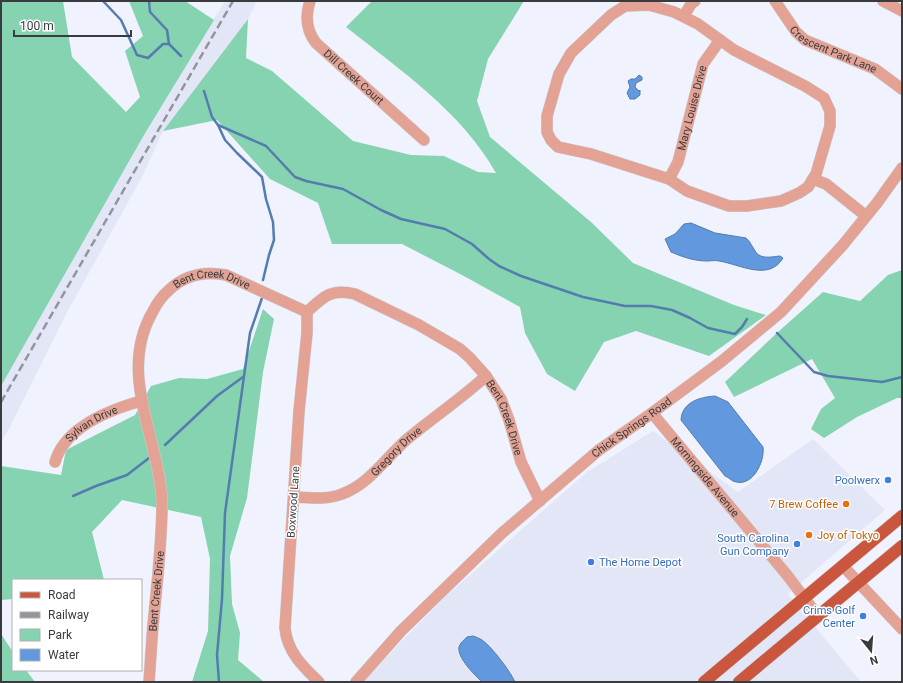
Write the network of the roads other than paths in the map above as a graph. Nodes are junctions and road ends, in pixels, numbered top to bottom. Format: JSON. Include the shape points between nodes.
{"nodes":[{"id":1,"x":310,"y":1,"type":"edge"},
{"id":2,"x":695,"y":1,"type":"edge"},
{"id":3,"x":775,"y":1,"type":"edge"},
{"id":4,"x":882,"y":1,"type":"edge"},
{"id":5,"x":902,"y":11,"type":"edge"},
{"id":6,"x":684,"y":16,"type":"junction"},
{"id":7,"x":720,"y":40,"type":"junction"},
{"id":8,"x":902,"y":89,"type":"edge"},
{"id":9,"x":424,"y":140,"type":"dead end"},
{"id":10,"x":902,"y":168,"type":"edge"},
{"id":11,"x":669,"y":179,"type":"junction"},
{"id":12,"x":814,"y":179,"type":"junction"},
{"id":13,"x":866,"y":216,"type":"junction"},
{"id":14,"x":306,"y":312,"type":"junction"},
{"id":15,"x":486,"y":376,"type":"junction"},
{"id":16,"x":141,"y":401,"type":"junction"},
{"id":17,"x":652,"y":414,"type":"junction"},
{"id":18,"x":55,"y":462,"type":"dead end"},
{"id":19,"x":294,"y":497,"type":"junction"},
{"id":20,"x":540,"y":501,"type":"junction"},
{"id":21,"x":902,"y":516,"type":"edge"},
{"id":22,"x":902,"y":546,"type":"edge"},
{"id":23,"x":843,"y":566,"type":"junction"},
{"id":24,"x":859,"y":582,"type":"junction"},
{"id":25,"x":805,"y":598,"type":"junction"},
{"id":26,"x":818,"y":616,"type":"junction"},
{"id":27,"x":902,"y":629,"type":"edge"},
{"id":28,"x":146,"y":651,"type":"edge"},
{"id":29,"x":710,"y":680,"type":"edge"},
{"id":30,"x":149,"y":682,"type":"edge"},
{"id":31,"x":319,"y":682,"type":"edge"},
{"id":32,"x":356,"y":682,"type":"edge"},
{"id":33,"x":739,"y":682,"type":"edge"}],
"edges":[{"from":1,"to":9,"type":"street","name":"Dill Creek Court","via":[[307,19],[310,34],[316,43]]},
{"from":2,"to":6,"type":"street"},
{"from":3,"to":8,"type":"street","name":"Crescent Park Lane","via":[[796,32],[805,40],[875,69]]},
{"from":4,"to":5,"type":"street"},
{"from":6,"to":7,"type":"street"},
{"from":6,"to":11,"type":"street","via":[[649,5],[625,6],[611,15],[571,53],[559,74],[547,116],[547,132],[558,147],[591,154]]},
{"from":7,"to":11,"type":"street","name":"Mary Louise Drive","via":[[703,64],[678,162]]},
{"from":7,"to":12,"type":"street","via":[[824,98],[830,111],[830,126]]},
{"from":10,"to":13,"type":"street","name":"Chick Springs Road"},
{"from":11,"to":12,"type":"street","via":[[687,191],[730,206],[781,201],[799,193]]},
{"from":12,"to":13,"type":"street","via":[[826,184]]},
{"from":13,"to":17,"type":"street","name":"Chick Springs Road","via":[[842,246],[780,312],[722,361]]},
{"from":14,"to":15,"type":"street","name":"Bent Creek Drive","via":[[322,298],[334,292],[355,294],[419,325],[460,349]]},
{"from":14,"to":16,"type":"street","name":"Bent Creek Drive","via":[[226,275],[204,273],[187,277],[161,298],[143,332],[138,363]]},
{"from":14,"to":19,"type":"street","name":"Boxwood Lane","via":[[307,333]]},
{"from":15,"to":19,"type":"street","name":"Gregory Drive","via":[[406,441],[354,488],[328,498]]},
{"from":15,"to":20,"type":"street","name":"Bent Creek Drive","via":[[503,403],[521,462]]},
{"from":16,"to":18,"type":"street","name":"Sylvan Drive","via":[[116,409],[86,424],[61,446]]},
{"from":16,"to":28,"type":"street","name":"Bent Creek Drive","via":[[157,466],[162,503],[160,543]]},
{"from":17,"to":20,"type":"street","name":"Chick Springs Road","via":[[600,450]]},
{"from":17,"to":25,"type":"street","name":"Morningside Avenue"},
{"from":19,"to":31,"type":"street","name":"Boxwood Lane","via":[[285,632],[295,656]]},
{"from":20,"to":32,"type":"street","name":"Chick Springs Road","via":[[470,563],[401,631]]},
{"from":21,"to":23,"type":"main road"},
{"from":22,"to":24,"type":"main road"},
{"from":23,"to":24,"type":"street"},
{"from":23,"to":25,"type":"main road"},
{"from":24,"to":26,"type":"main road"},
{"from":24,"to":27,"type":"street"},
{"from":25,"to":26,"type":"street","name":"Morningside Avenue"},
{"from":25,"to":29,"type":"main road"},
{"from":26,"to":33,"type":"main road"},
{"from":28,"to":30,"type":"street","name":"Bent Creek Drive"}]}
